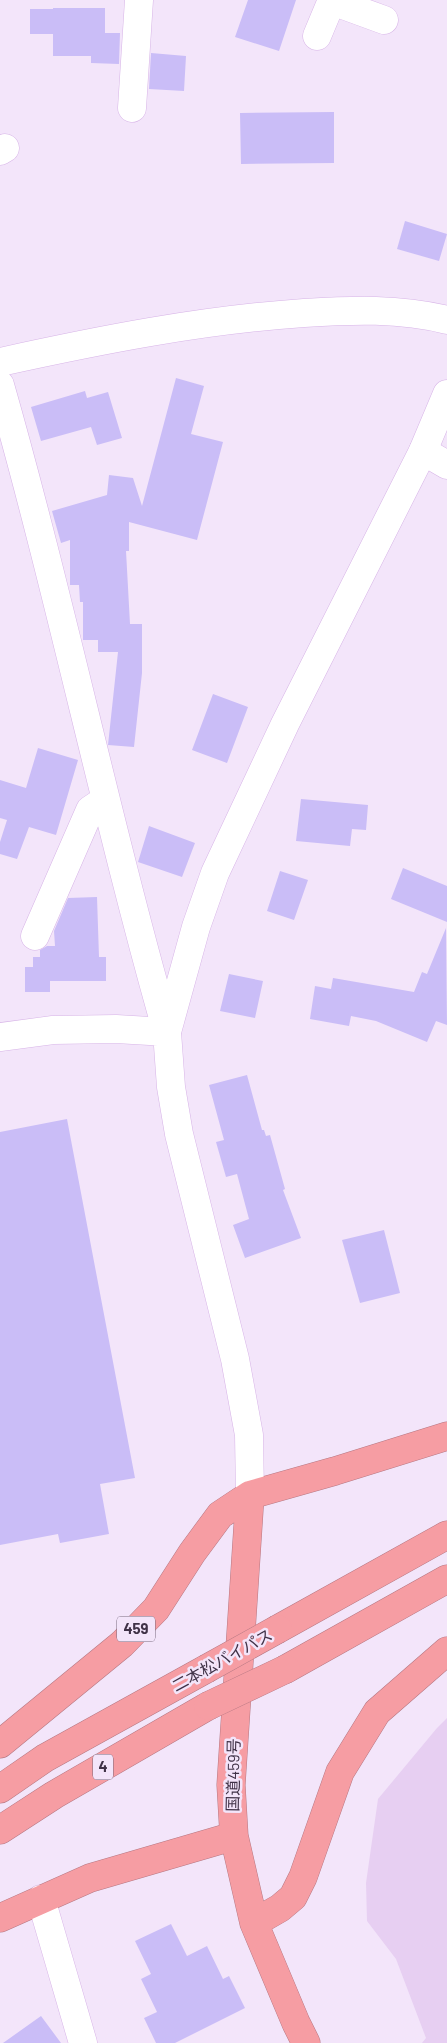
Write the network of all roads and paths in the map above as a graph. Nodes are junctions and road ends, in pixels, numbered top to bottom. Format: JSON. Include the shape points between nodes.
{"nodes":[{"id":1,"x":139,"y":0,"type":"edge"},
{"id":2,"x":332,"y":0,"type":"edge"},
{"id":3,"x":384,"y":20,"type":"dead end"},
{"id":4,"x":318,"y":36,"type":"dead end"},
{"id":5,"x":132,"y":108,"type":"dead end"},
{"id":6,"x":447,"y":320,"type":"edge"},
{"id":7,"x":0,"y":362,"type":"edge"},
{"id":8,"x":0,"y":385,"type":"edge"},
{"id":9,"x":447,"y":394,"type":"edge"},
{"id":10,"x":423,"y":451,"type":"junction"},
{"id":11,"x":447,"y":465,"type":"edge"},
{"id":12,"x":105,"y":800,"type":"junction"},
{"id":13,"x":35,"y":936,"type":"dead end"},
{"id":14,"x":167,"y":1032,"type":"junction"},
{"id":15,"x":0,"y":1037,"type":"edge"},
{"id":16,"x":447,"y":1436,"type":"edge"},
{"id":17,"x":250,"y":1495,"type":"junction"},
{"id":18,"x":447,"y":1535,"type":"edge"},
{"id":19,"x":447,"y":1579,"type":"edge"},
{"id":20,"x":447,"y":1651,"type":"edge"},
{"id":21,"x":0,"y":1744,"type":"edge"},
{"id":22,"x":0,"y":1789,"type":"edge"},
{"id":23,"x":0,"y":1830,"type":"edge"},
{"id":24,"x":234,"y":1836,"type":"junction"},
{"id":25,"x":41,"y":1899,"type":"junction"},
{"id":26,"x":0,"y":1918,"type":"edge"},
{"id":27,"x":254,"y":1923,"type":"junction"},
{"id":28,"x":83,"y":2043,"type":"edge"},
{"id":29,"x":306,"y":2043,"type":"edge"}],
"edges":[{"from":1,"to":5,"type":"street"},
{"from":2,"to":3,"type":"street"},
{"from":2,"to":4,"type":"street"},
{"from":6,"to":7,"type":"street","via":[[410,312],[359,309],[232,319],[87,343]]},
{"from":8,"to":12,"type":"street","via":[[70,651]]},
{"from":9,"to":10,"type":"street"},
{"from":10,"to":11,"type":"street"},
{"from":10,"to":14,"type":"street","via":[[284,724],[215,873],[196,927]]},
{"from":12,"to":13,"type":"street","via":[[90,810]]},
{"from":12,"to":14,"type":"street"},
{"from":14,"to":15,"type":"street","via":[[62,1030]]},
{"from":14,"to":17,"type":"street","via":[[170,1087],[179,1134],[235,1359],[249,1435]]},
{"from":16,"to":17,"type":"highway"},
{"from":17,"to":21,"type":"highway","number":"459","via":[[220,1515],[156,1609],[122,1644]]},
{"from":17,"to":24,"type":"highway","name":"国道459号","via":[[231,1785]]},
{"from":18,"to":22,"type":"highway","name":"二本松バイパス","number":"4","bridge":true,"via":[[45,1758]]},
{"from":19,"to":23,"type":"highway","name":"二本松バイパス","number":"4","bridge":true,"via":[[286,1668],[208,1706]]},
{"from":20,"to":27,"type":"highway","via":[[377,1712],[340,1772],[293,1897]]},
{"from":24,"to":25,"type":"highway","via":[[90,1878]]},
{"from":24,"to":27,"type":"highway","name":"国道459号"},
{"from":25,"to":26,"type":"highway"},
{"from":25,"to":28,"type":"street"},
{"from":27,"to":29,"type":"highway","name":"国道459号"}]}
